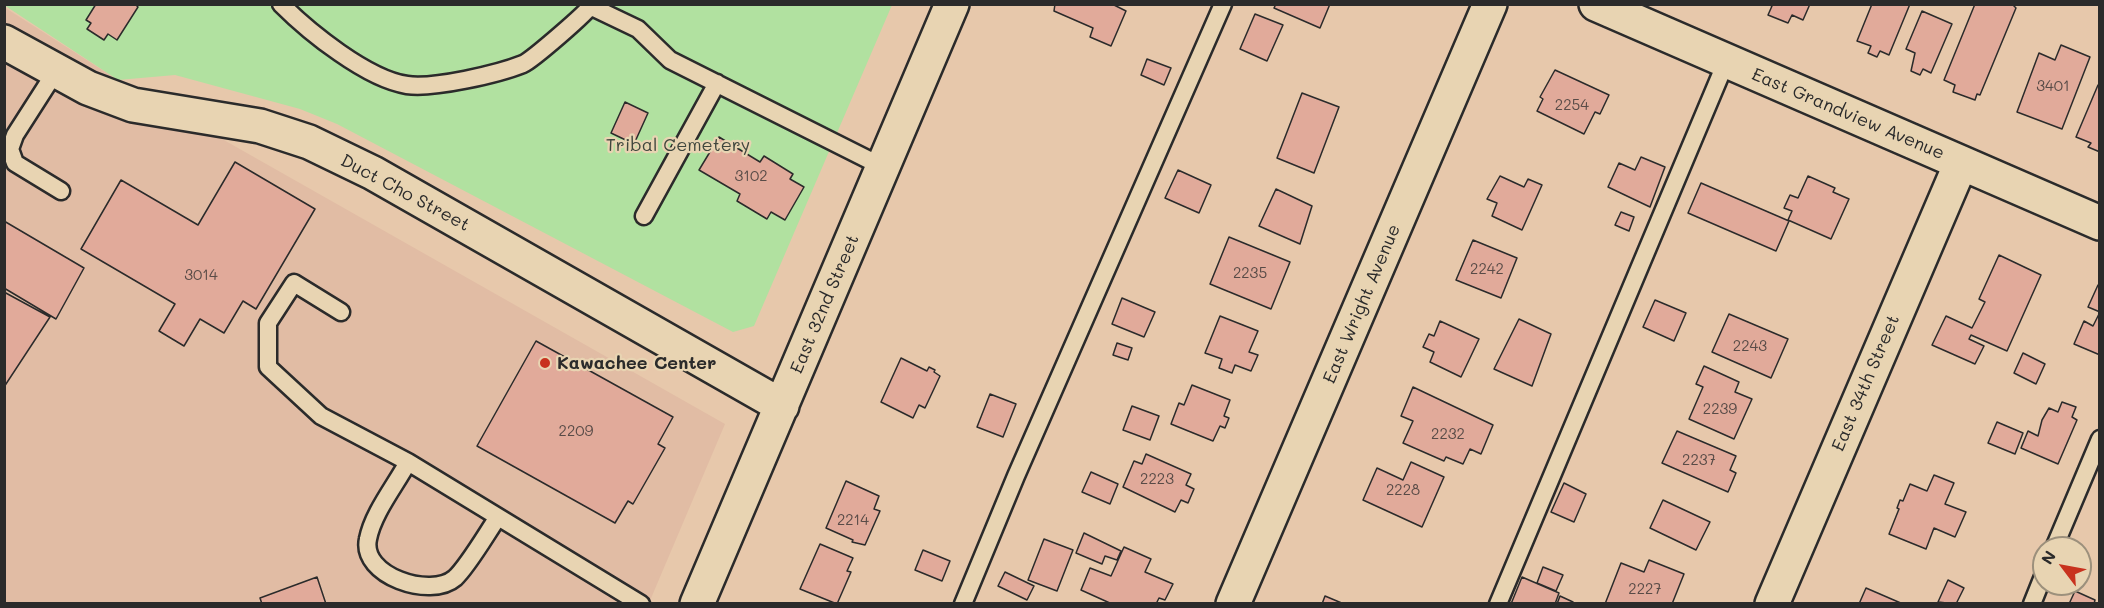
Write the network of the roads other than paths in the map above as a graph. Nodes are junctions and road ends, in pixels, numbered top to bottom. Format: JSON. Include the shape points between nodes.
{"nodes":[{"id":1,"x":281,"y":4,"type":"edge"},
{"id":2,"x":952,"y":4,"type":"edge"},
{"id":3,"x":1223,"y":4,"type":"edge"},
{"id":4,"x":1490,"y":4,"type":"edge"},
{"id":5,"x":1596,"y":4,"type":"edge"},
{"id":6,"x":592,"y":6,"type":"edge"},
{"id":7,"x":4,"y":42,"type":"edge"},
{"id":8,"x":1726,"y":62,"type":"junction"},
{"id":9,"x":56,"y":71,"type":"junction"},
{"id":10,"x":717,"y":84,"type":"junction"},
{"id":11,"x":1960,"y":163,"type":"junction"},
{"id":12,"x":883,"y":166,"type":"junction"},
{"id":13,"x":61,"y":190,"type":"dead end"},
{"id":14,"x":644,"y":216,"type":"dead end"},
{"id":15,"x":2100,"y":223,"type":"edge"},
{"id":16,"x":341,"y":312,"type":"dead end"},
{"id":17,"x":782,"y":406,"type":"junction"},
{"id":18,"x":2100,"y":439,"type":"edge"},
{"id":19,"x":408,"y":462,"type":"junction"},
{"id":20,"x":498,"y":517,"type":"junction"},
{"id":21,"x":2059,"y":536,"type":"edge"},
{"id":22,"x":641,"y":603,"type":"edge"},
{"id":23,"x":697,"y":603,"type":"edge"},
{"id":24,"x":963,"y":603,"type":"edge"},
{"id":25,"x":1233,"y":603,"type":"edge"},
{"id":26,"x":1498,"y":603,"type":"edge"},
{"id":27,"x":1772,"y":603,"type":"edge"}],
"edges":[{"from":1,"to":6,"type":"lane","via":[[311,34],[384,78],[407,85],[440,85],[525,63]]},
{"from":2,"to":12,"type":"street","name":"East 32nd Street"},
{"from":3,"to":24,"type":"lane"},
{"from":4,"to":25,"type":"street","name":"East Wright Avenue"},
{"from":5,"to":8,"type":"street","name":"East Grandview Avenue"},
{"from":6,"to":10,"type":"lane","via":[[638,29],[670,60]]},
{"from":7,"to":9,"type":"street","name":"Duct Cho Street"},
{"from":8,"to":11,"type":"street","name":"East Grandview Avenue"},
{"from":8,"to":26,"type":"lane"},
{"from":9,"to":13,"type":"lane","via":[[10,149],[15,163]]},
{"from":9,"to":17,"type":"street","name":"Duct Cho Street","via":[[133,105],[260,126],[309,142],[384,178]]},
{"from":10,"to":12,"type":"lane"},
{"from":10,"to":14,"type":"lane"},
{"from":11,"to":15,"type":"street","name":"East Grandview Avenue"},
{"from":11,"to":27,"type":"street","name":"East 34th Street"},
{"from":12,"to":17,"type":"street","name":"East 32nd Street"},
{"from":16,"to":19,"type":"lane","via":[[294,283],[268,323],[268,367],[321,416]]},
{"from":17,"to":23,"type":"street","name":"East 32nd Street"},
{"from":18,"to":21,"type":"lane"},
{"from":19,"to":20,"type":"lane"},
{"from":19,"to":20,"type":"lane","via":[[367,542],[370,556],[394,579],[429,587],[455,578]]},
{"from":20,"to":22,"type":"lane"}]}
